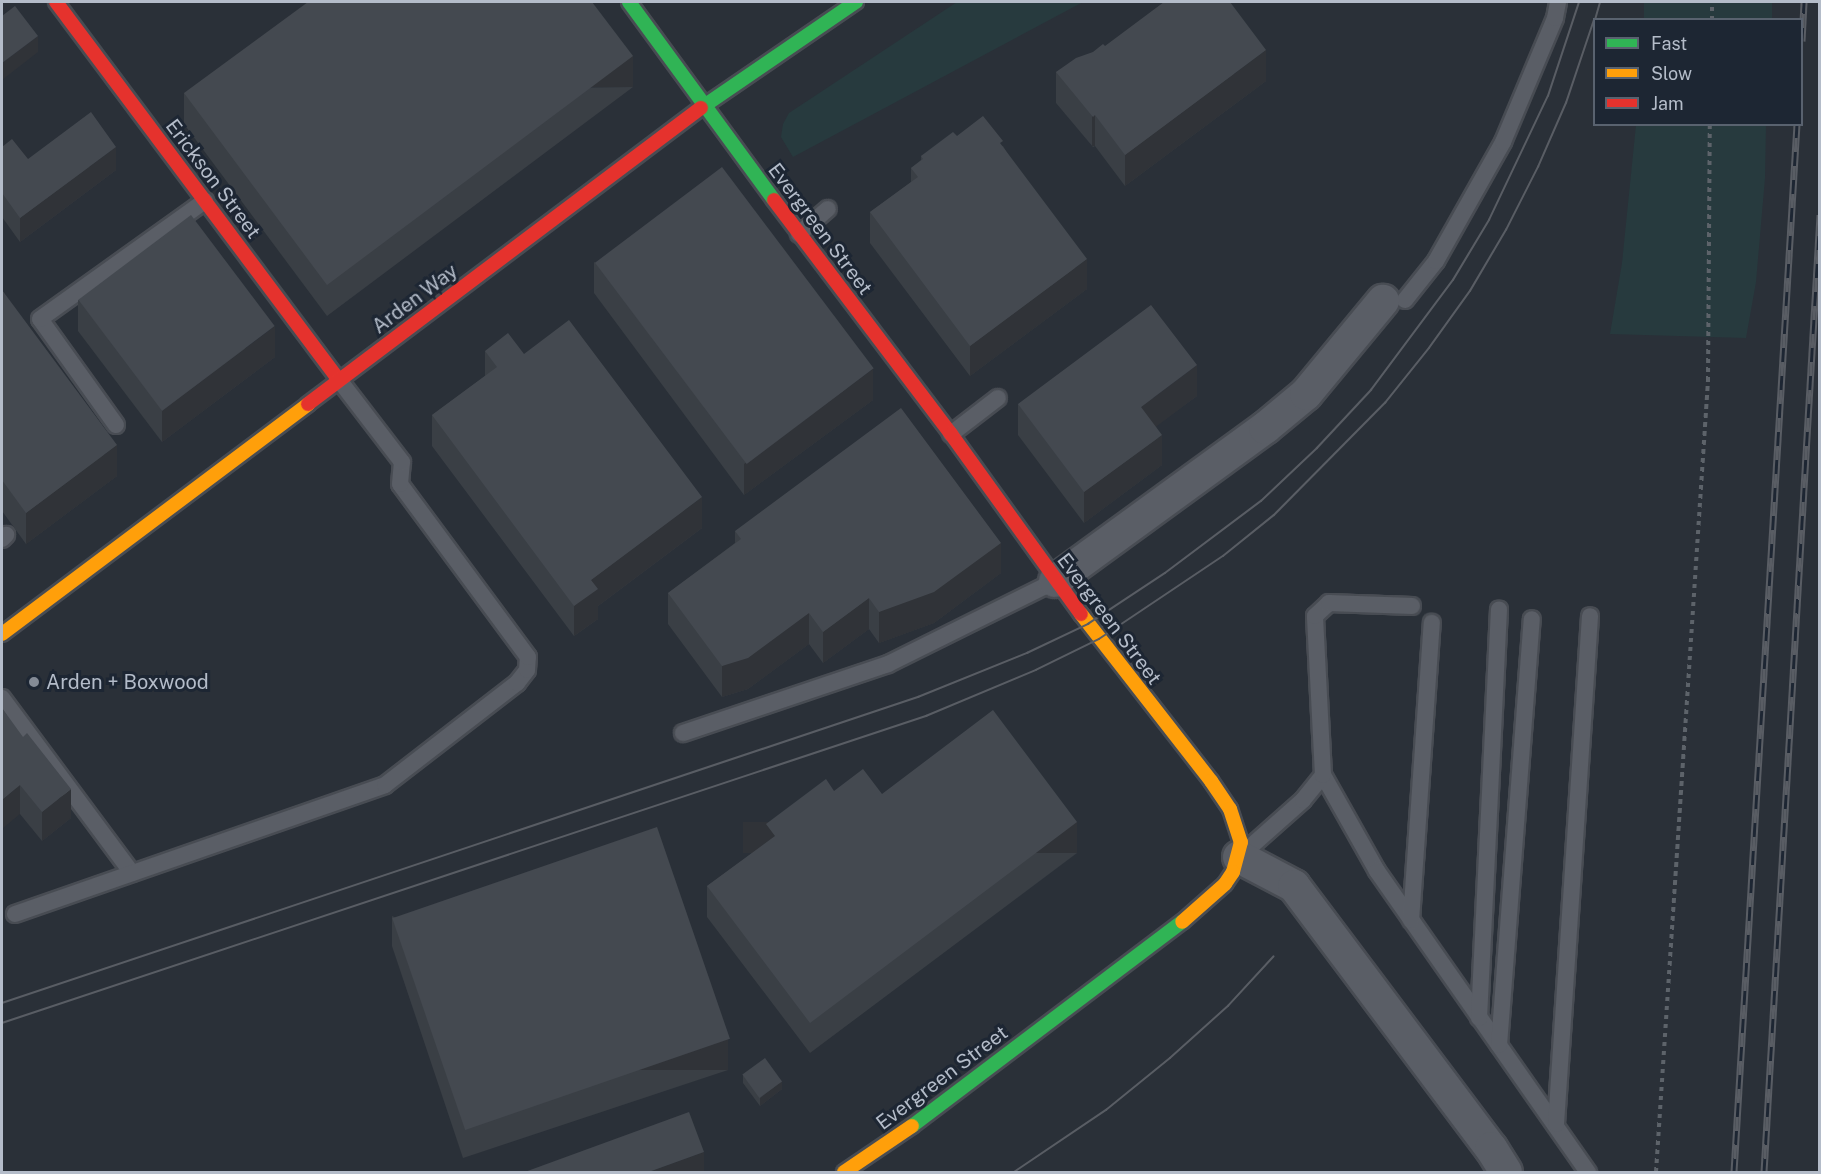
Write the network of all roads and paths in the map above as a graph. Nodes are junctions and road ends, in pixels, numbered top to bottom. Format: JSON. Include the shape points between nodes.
{"nodes":[{"id":1,"x":56,"y":2,"type":"edge"},
{"id":2,"x":629,"y":2,"type":"edge"},
{"id":3,"x":856,"y":2,"type":"edge"},
{"id":4,"x":1558,"y":2,"type":"edge"},
{"id":5,"x":1712,"y":2,"type":"edge"},
{"id":6,"x":1712,"y":18,"type":"edge"},
{"id":7,"x":703,"y":106,"type":"junction"},
{"id":8,"x":1710,"y":126,"type":"edge"},
{"id":9,"x":205,"y":201,"type":"junction"},
{"id":10,"x":828,"y":209,"type":"dead end"},
{"id":11,"x":799,"y":234,"type":"junction"},
{"id":12,"x":1394,"y":301,"type":"joint"},
{"id":13,"x":339,"y":380,"type":"junction"},
{"id":14,"x":998,"y":398,"type":"dead end"},
{"id":15,"x":116,"y":425,"type":"dead end"},
{"id":16,"x":951,"y":434,"type":"junction"},
{"id":17,"x":1055,"y":581,"type":"junction"},
{"id":18,"x":1412,"y":606,"type":"dead end"},
{"id":19,"x":1499,"y":609,"type":"dead end"},
{"id":20,"x":1590,"y":616,"type":"dead end"},
{"id":21,"x":1532,"y":618,"type":"dead end"},
{"id":22,"x":1431,"y":623,"type":"dead end"},
{"id":23,"x":2,"y":634,"type":"edge"},
{"id":24,"x":2,"y":698,"type":"edge"},
{"id":25,"x":684,"y":734,"type":"dead end"},
{"id":26,"x":1323,"y":774,"type":"junction"},
{"id":27,"x":1239,"y":857,"type":"junction"},
{"id":28,"x":132,"y":873,"type":"junction"},
{"id":29,"x":15,"y":915,"type":"dead end"},
{"id":30,"x":1411,"y":920,"type":"junction"},
{"id":31,"x":1479,"y":1018,"type":"junction"},
{"id":32,"x":1499,"y":1045,"type":"junction"},
{"id":33,"x":1556,"y":1124,"type":"junction"},
{"id":34,"x":1588,"y":1172,"type":"edge"},
{"id":35,"x":844,"y":1173,"type":"edge"},
{"id":36,"x":1506,"y":1173,"type":"edge"},
{"id":37,"x":1656,"y":1173,"type":"edge"}],
"edges":[{"from":1,"to":9,"type":"street","name":"Erickson Street"},
{"from":2,"to":7,"type":"street","name":"Evergreen Street"},
{"from":3,"to":7,"type":"street","name":"Arden Way"},
{"from":4,"to":12,"type":"lane","via":[[1555,18],[1503,142],[1436,261]]},
{"from":5,"to":6,"type":"path"},
{"from":7,"to":11,"type":"street","name":"Evergreen Street"},
{"from":7,"to":13,"type":"street","name":"Arden Way"},
{"from":8,"to":37,"type":"path","via":[[1708,381]]},
{"from":9,"to":13,"type":"street","name":"Erickson Street"},
{"from":9,"to":15,"type":"lane","via":[[40,319]]},
{"from":10,"to":11,"type":"lane"},
{"from":11,"to":16,"type":"street","name":"Evergreen Street"},
{"from":12,"to":17,"type":"street","via":[[1306,394],[1265,428]]},
{"from":13,"to":23,"type":"street","name":"Arden Way"},
{"from":13,"to":28,"type":"lane","via":[[402,462],[400,484],[528,657],[527,670],[517,683],[385,785]]},
{"from":14,"to":16,"type":"lane"},
{"from":16,"to":17,"type":"street","name":"Evergreen Street"},
{"from":17,"to":25,"type":"lane","via":[[888,664]]},
{"from":17,"to":27,"type":"street","name":"Evergreen Street","via":[[1230,809],[1241,842]]},
{"from":18,"to":26,"type":"lane","via":[[1329,603],[1314,616]]},
{"from":19,"to":31,"type":"lane"},
{"from":20,"to":33,"type":"lane"},
{"from":21,"to":32,"type":"lane"},
{"from":22,"to":30,"type":"lane"},
{"from":24,"to":28,"type":"lane"},
{"from":26,"to":27,"type":"lane","via":[[1304,800]]},
{"from":26,"to":30,"type":"lane","via":[[1377,871]]},
{"from":27,"to":35,"type":"street","name":"Evergreen Street","via":[[1225,884],[1170,932]]},
{"from":27,"to":36,"type":"street","via":[[1294,886]]},
{"from":28,"to":29,"type":"lane"},
{"from":30,"to":31,"type":"lane"},
{"from":31,"to":32,"type":"lane"},
{"from":32,"to":33,"type":"lane"},
{"from":33,"to":34,"type":"lane"}]}
